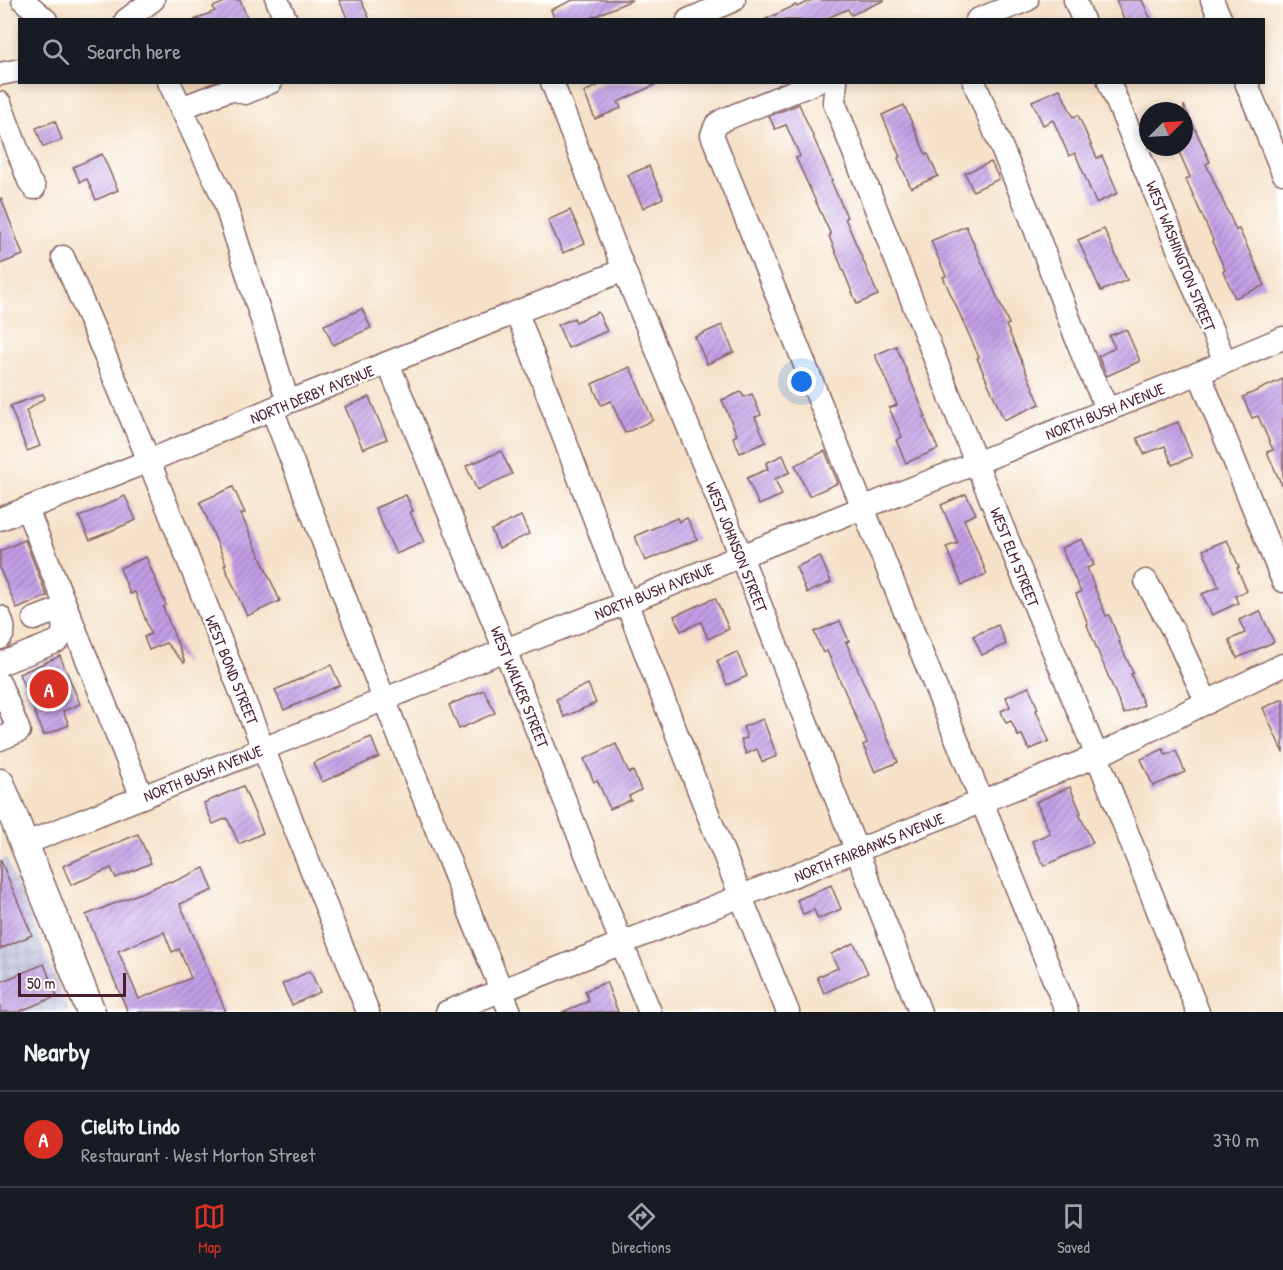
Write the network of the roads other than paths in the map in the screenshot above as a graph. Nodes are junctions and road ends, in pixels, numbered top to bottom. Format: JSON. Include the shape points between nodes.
{"nodes":[{"id":1,"x":23,"y":0,"type":"edge"},
{"id":2,"x":277,"y":0,"type":"edge"},
{"id":3,"x":734,"y":0,"type":"edge"},
{"id":4,"x":1027,"y":0,"type":"edge"},
{"id":5,"x":1075,"y":0,"type":"edge"},
{"id":6,"x":1212,"y":0,"type":"edge"},
{"id":7,"x":44,"y":18,"type":"edge"},
{"id":8,"x":285,"y":18,"type":"edge"},
{"id":9,"x":692,"y":18,"type":"edge"},
{"id":10,"x":982,"y":18,"type":"edge"},
{"id":11,"x":1082,"y":18,"type":"edge"},
{"id":12,"x":1220,"y":18,"type":"edge"},
{"id":13,"x":18,"y":70,"type":"edge"},
{"id":14,"x":0,"y":74,"type":"edge"},
{"id":15,"x":170,"y":84,"type":"edge"},
{"id":16,"x":266,"y":84,"type":"edge"},
{"id":17,"x":553,"y":84,"type":"edge"},
{"id":18,"x":812,"y":84,"type":"edge"},
{"id":19,"x":975,"y":84,"type":"edge"},
{"id":20,"x":1110,"y":84,"type":"edge"},
{"id":21,"x":1247,"y":84,"type":"edge"},
{"id":22,"x":835,"y":92,"type":"edge"},
{"id":23,"x":0,"y":103,"type":"edge"},
{"id":24,"x":181,"y":108,"type":"junction"},
{"id":25,"x":1283,"y":173,"type":"edge"},
{"id":26,"x":34,"y":189,"type":"dead end"},
{"id":27,"x":63,"y":257,"type":"dead end"},
{"id":28,"x":624,"y":270,"type":"junction"},
{"id":29,"x":517,"y":313,"type":"junction"},
{"id":30,"x":1283,"y":338,"type":"edge"},
{"id":31,"x":1225,"y":362,"type":"junction"},
{"id":32,"x":388,"y":363,"type":"junction"},
{"id":33,"x":1199,"y":373,"type":"junction"},
{"id":34,"x":280,"y":406,"type":"junction"},
{"id":35,"x":1108,"y":410,"type":"junction"},
{"id":36,"x":149,"y":461,"type":"junction"},
{"id":37,"x":976,"y":463,"type":"junction"},
{"id":38,"x":862,"y":508,"type":"junction"},
{"id":39,"x":27,"y":509,"type":"junction"},
{"id":40,"x":0,"y":519,"type":"edge"},
{"id":41,"x":741,"y":556,"type":"junction"},
{"id":42,"x":1146,"y":581,"type":"dead end"},
{"id":43,"x":1283,"y":581,"type":"edge"},
{"id":44,"x":626,"y":603,"type":"junction"},
{"id":45,"x":62,"y":608,"type":"junction"},
{"id":46,"x":0,"y":617,"type":"edge"},
{"id":47,"x":34,"y":619,"type":"dead end"},
{"id":48,"x":0,"y":638,"type":"edge"},
{"id":49,"x":505,"y":650,"type":"junction"},
{"id":50,"x":0,"y":664,"type":"edge"},
{"id":51,"x":1283,"y":665,"type":"edge"},
{"id":52,"x":0,"y":684,"type":"edge"},
{"id":53,"x":384,"y":699,"type":"junction"},
{"id":54,"x":1207,"y":703,"type":"junction"},
{"id":55,"x":0,"y":739,"type":"edge"},
{"id":56,"x":263,"y":749,"type":"junction"},
{"id":57,"x":1097,"y":756,"type":"junction"},
{"id":58,"x":0,"y":783,"type":"edge"},
{"id":59,"x":142,"y":797,"type":"junction"},
{"id":60,"x":983,"y":802,"type":"junction"},
{"id":61,"x":24,"y":844,"type":"junction"},
{"id":62,"x":857,"y":851,"type":"junction"},
{"id":63,"x":740,"y":898,"type":"junction"},
{"id":64,"x":622,"y":944,"type":"junction"},
{"id":65,"x":502,"y":991,"type":"junction"},
{"id":66,"x":91,"y":1012,"type":"edge"},
{"id":67,"x":368,"y":1012,"type":"edge"},
{"id":68,"x":447,"y":1012,"type":"edge"},
{"id":69,"x":510,"y":1012,"type":"edge"},
{"id":70,"x":650,"y":1012,"type":"edge"},
{"id":71,"x":788,"y":1012,"type":"edge"},
{"id":72,"x":920,"y":1012,"type":"edge"},
{"id":73,"x":1067,"y":1012,"type":"edge"},
{"id":74,"x":1198,"y":1012,"type":"edge"}],
"edges":[{"from":1,"to":7,"type":"street"},
{"from":2,"to":8,"type":"street"},
{"from":3,"to":9,"type":"street"},
{"from":4,"to":10,"type":"street"},
{"from":5,"to":11,"type":"street"},
{"from":6,"to":12,"type":"street"},
{"from":13,"to":14,"type":"street"},
{"from":15,"to":24,"type":"street"},
{"from":16,"to":24,"type":"street","via":[[245,93],[228,90]]},
{"from":17,"to":28,"type":"street","name":"WEST JOHNSON STREET"},
{"from":18,"to":38,"type":"street","via":[[723,120],[712,135]]},
{"from":19,"to":35,"type":"street"},
{"from":20,"to":31,"type":"street","name":"WEST WASHINGTON STREET"},
{"from":21,"to":25,"type":"street"},
{"from":22,"to":37,"type":"street","name":"WEST ELM STREET"},
{"from":23,"to":26,"type":"street"},
{"from":24,"to":34,"type":"street","via":[[223,196]]},
{"from":27,"to":36,"type":"street","name":"WEST BOND STREET"},
{"from":28,"to":29,"type":"street","name":"NORTH DERBY AVENUE"},
{"from":28,"to":41,"type":"street","name":"WEST JOHNSON STREET"},
{"from":29,"to":32,"type":"street","name":"NORTH DERBY AVENUE"},
{"from":29,"to":44,"type":"street"},
{"from":30,"to":31,"type":"street","name":"NORTH BUSH AVENUE"},
{"from":31,"to":33,"type":"street","name":"NORTH BUSH AVENUE"},
{"from":32,"to":34,"type":"street","name":"NORTH DERBY AVENUE"},
{"from":32,"to":49,"type":"street","name":"WEST WALKER STREET"},
{"from":33,"to":35,"type":"street","name":"NORTH BUSH AVENUE"},
{"from":33,"to":43,"type":"street"},
{"from":34,"to":36,"type":"street","name":"NORTH DERBY AVENUE"},
{"from":34,"to":53,"type":"street"},
{"from":35,"to":37,"type":"street","name":"NORTH BUSH AVENUE"},
{"from":36,"to":39,"type":"street","name":"NORTH DERBY AVENUE"},
{"from":36,"to":56,"type":"street","name":"WEST BOND STREET"},
{"from":37,"to":38,"type":"street","name":"NORTH BUSH AVENUE"},
{"from":37,"to":57,"type":"street","name":"WEST ELM STREET"},
{"from":38,"to":41,"type":"street","name":"NORTH BUSH AVENUE"},
{"from":38,"to":60,"type":"street"},
{"from":39,"to":40,"type":"street","name":"NORTH DERBY AVENUE"},
{"from":39,"to":45,"type":"street"},
{"from":41,"to":44,"type":"street","name":"NORTH BUSH AVENUE"},
{"from":41,"to":62,"type":"street","name":"WEST JOHNSON STREET"},
{"from":42,"to":54,"type":"street"},
{"from":44,"to":49,"type":"street","name":"NORTH BUSH AVENUE"},
{"from":44,"to":63,"type":"street"},
{"from":45,"to":47,"type":"street"},
{"from":45,"to":50,"type":"street","via":[[64,626],[58,641]]},
{"from":45,"to":59,"type":"street"},
{"from":46,"to":48,"type":"street","via":[[4,633]]},
{"from":49,"to":53,"type":"street","name":"NORTH BUSH AVENUE"},
{"from":49,"to":64,"type":"street","name":"WEST WALKER STREET"},
{"from":51,"to":54,"type":"street","name":"NORTH FAIRBANKS AVENUE"},
{"from":52,"to":55,"type":"street","via":[[19,731]]},
{"from":53,"to":56,"type":"street","name":"NORTH BUSH AVENUE"},
{"from":53,"to":65,"type":"street"},
{"from":54,"to":57,"type":"street","name":"NORTH FAIRBANKS AVENUE"},
{"from":56,"to":59,"type":"street","name":"NORTH BUSH AVENUE"},
{"from":56,"to":67,"type":"street","name":"WEST BOND STREET"},
{"from":57,"to":60,"type":"street","name":"NORTH FAIRBANKS AVENUE"},
{"from":57,"to":74,"type":"street","name":"WEST ELM STREET"},
{"from":58,"to":61,"type":"main road"},
{"from":59,"to":61,"type":"street","name":"NORTH BUSH AVENUE"},
{"from":60,"to":62,"type":"street","name":"NORTH FAIRBANKS AVENUE"},
{"from":60,"to":73,"type":"street"},
{"from":61,"to":66,"type":"main road"},
{"from":62,"to":63,"type":"street","name":"NORTH FAIRBANKS AVENUE"},
{"from":62,"to":72,"type":"street","name":"WEST JOHNSON STREET"},
{"from":63,"to":64,"type":"street","name":"NORTH FAIRBANKS AVENUE"},
{"from":63,"to":71,"type":"street"},
{"from":64,"to":65,"type":"street","name":"NORTH FAIRBANKS AVENUE"},
{"from":64,"to":70,"type":"street","name":"WEST WALKER STREET"},
{"from":65,"to":68,"type":"street","name":"NORTH FAIRBANKS AVENUE"},
{"from":65,"to":69,"type":"street"}]}
